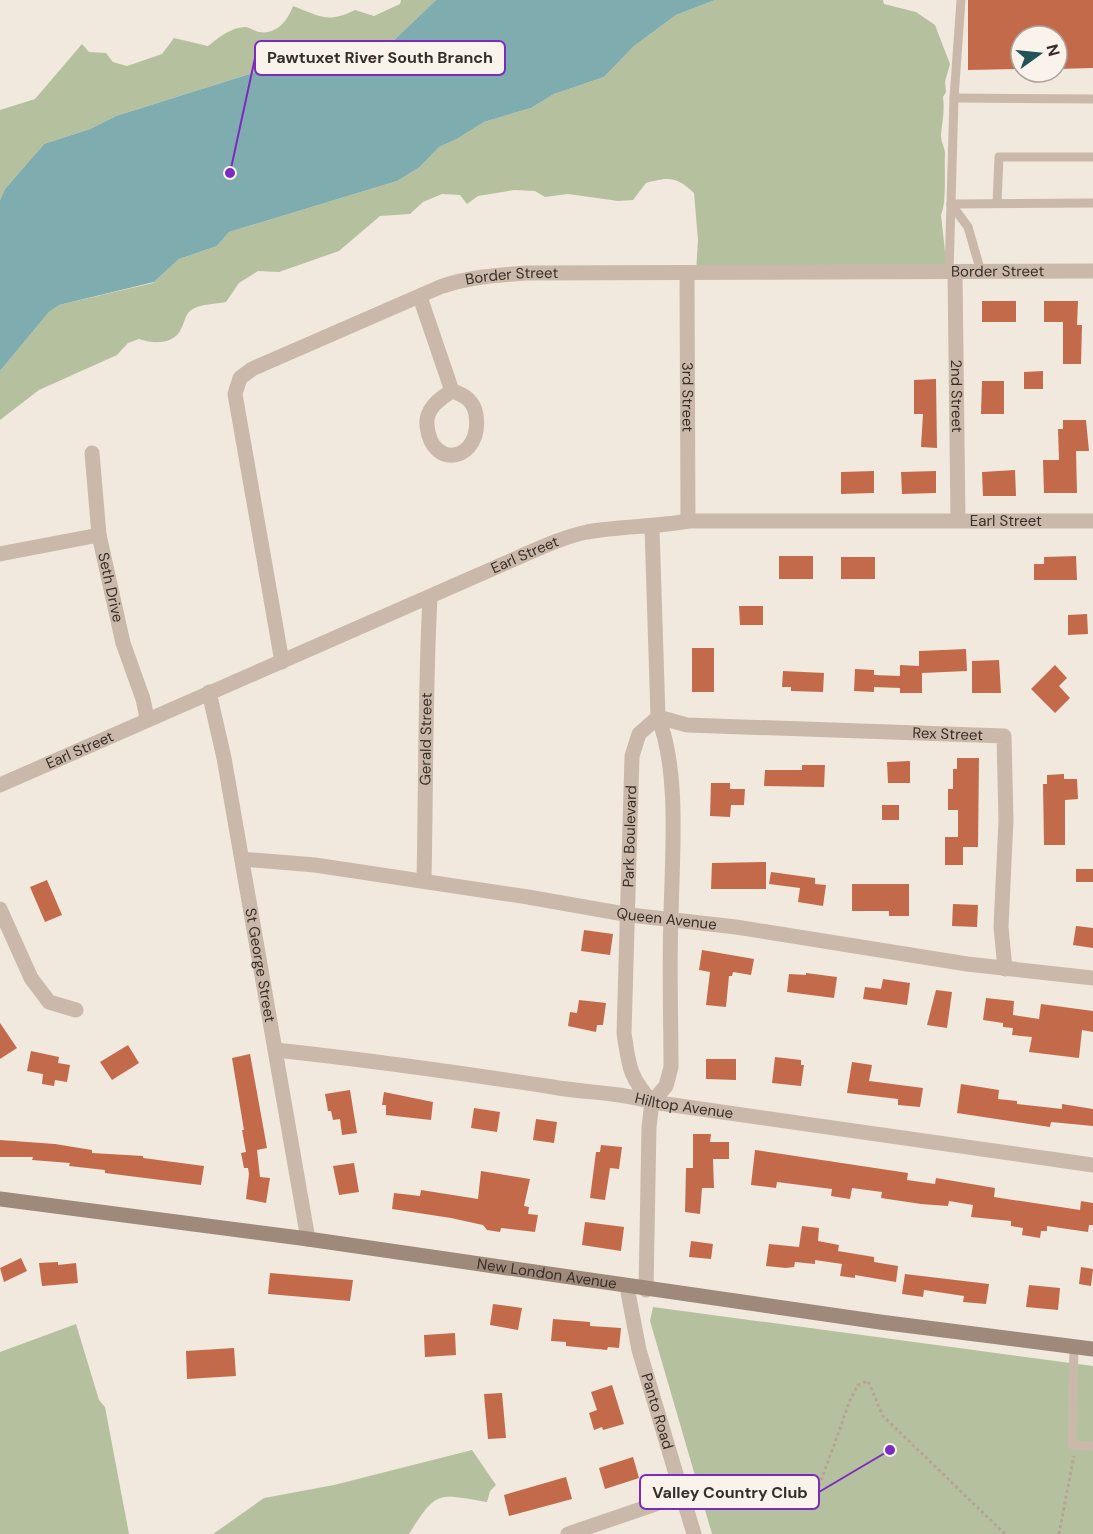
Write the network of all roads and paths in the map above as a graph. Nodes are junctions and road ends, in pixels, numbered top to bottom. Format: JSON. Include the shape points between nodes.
{"nodes":[{"id":1,"x":961,"y":0,"type":"edge"},
{"id":2,"x":954,"y":98,"type":"junction"},
{"id":3,"x":1093,"y":99,"type":"edge"},
{"id":4,"x":1093,"y":157,"type":"edge"},
{"id":5,"x":1093,"y":202,"type":"edge"},
{"id":6,"x":997,"y":203,"type":"junction"},
{"id":7,"x":951,"y":204,"type":"junction"},
{"id":8,"x":1093,"y":271,"type":"edge"},
{"id":9,"x":981,"y":272,"type":"junction"},
{"id":10,"x":952,"y":273,"type":"junction"},
{"id":11,"x":687,"y":274,"type":"junction"},
{"id":12,"x":420,"y":297,"type":"junction"},
{"id":13,"x":452,"y":391,"type":"dead end"},
{"id":14,"x":92,"y":453,"type":"dead end"},
{"id":15,"x":958,"y":520,"type":"junction"},
{"id":16,"x":688,"y":521,"type":"junction"},
{"id":17,"x":1093,"y":521,"type":"edge"},
{"id":18,"x":652,"y":528,"type":"junction"},
{"id":19,"x":99,"y":535,"type":"junction"},
{"id":20,"x":0,"y":554,"type":"edge"},
{"id":21,"x":430,"y":597,"type":"junction"},
{"id":22,"x":282,"y":662,"type":"junction"},
{"id":23,"x":209,"y":692,"type":"junction"},
{"id":24,"x":658,"y":717,"type":"junction"},
{"id":25,"x":147,"y":718,"type":"junction"},
{"id":26,"x":0,"y":785,"type":"edge"},
{"id":27,"x":242,"y":859,"type":"junction"},
{"id":28,"x":424,"y":880,"type":"junction"},
{"id":29,"x":0,"y":909,"type":"edge"},
{"id":30,"x":630,"y":915,"type":"junction"},
{"id":31,"x":670,"y":919,"type":"junction"},
{"id":32,"x":1005,"y":969,"type":"junction"},
{"id":33,"x":1093,"y":978,"type":"edge"},
{"id":34,"x":76,"y":1010,"type":"dead end"},
{"id":35,"x":276,"y":1050,"type":"junction"},
{"id":36,"x":652,"y":1102,"type":"junction"},
{"id":37,"x":1093,"y":1165,"type":"edge"},
{"id":38,"x":0,"y":1199,"type":"edge"},
{"id":39,"x":308,"y":1239,"type":"junction"},
{"id":40,"x":627,"y":1287,"type":"junction"},
{"id":41,"x":646,"y":1290,"type":"junction"},
{"id":42,"x":1074,"y":1346,"type":"junction"},
{"id":43,"x":1093,"y":1348,"type":"edge"},
{"id":44,"x":1076,"y":1446,"type":"junction"},
{"id":45,"x":1093,"y":1446,"type":"edge"},
{"id":46,"x":819,"y":1486,"type":"dead end"},
{"id":47,"x":682,"y":1495,"type":"junction"},
{"id":48,"x":568,"y":1534,"type":"edge"},
{"id":49,"x":694,"y":1534,"type":"edge"},
{"id":50,"x":1005,"y":1534,"type":"edge"},
{"id":51,"x":1059,"y":1534,"type":"edge"}],
"edges":[{"from":1,"to":2,"type":"lane"},
{"from":2,"to":3,"type":"lane"},
{"from":2,"to":7,"type":"lane"},
{"from":4,"to":6,"type":"lane","via":[[999,158]]},
{"from":5,"to":6,"type":"lane"},
{"from":6,"to":7,"type":"lane"},
{"from":7,"to":9,"type":"lane","via":[[968,227]]},
{"from":7,"to":10,"type":"lane"},
{"from":8,"to":9,"type":"street","name":"Border Street"},
{"from":9,"to":10,"type":"street","name":"Border Street"},
{"from":10,"to":11,"type":"street","name":"Border Street"},
{"from":10,"to":15,"type":"street","name":"2nd Street"},
{"from":11,"to":12,"type":"street","name":"Border Street","via":[[485,276],[460,280]]},
{"from":11,"to":16,"type":"street","name":"3rd Street"},
{"from":12,"to":13,"type":"street"},
{"from":12,"to":22,"type":"street","name":"Border Street","via":[[252,369],[240,378],[236,394]]},
{"from":14,"to":19,"type":"street","name":"Seth Drive"},
{"from":15,"to":16,"type":"street","name":"Earl Street"},
{"from":15,"to":17,"type":"street","name":"Earl Street"},
{"from":16,"to":18,"type":"street","name":"Earl Street"},
{"from":18,"to":21,"type":"street","name":"Earl Street","via":[[586,532],[562,539]]},
{"from":18,"to":24,"type":"street"},
{"from":19,"to":20,"type":"street"},
{"from":19,"to":25,"type":"street","name":"Seth Drive","via":[[123,643]]},
{"from":21,"to":22,"type":"street","name":"Earl Street"},
{"from":21,"to":28,"type":"street","name":"Gerald Street"},
{"from":22,"to":23,"type":"street","name":"Earl Street"},
{"from":23,"to":25,"type":"street","name":"Earl Street"},
{"from":23,"to":27,"type":"street","name":"St George Street"},
{"from":24,"to":30,"type":"street","name":"Park Boulevard","via":[[639,734],[632,756]]},
{"from":24,"to":31,"type":"street","via":[[667,738],[670,760]]},
{"from":24,"to":32,"type":"street","name":"Rex Street","via":[[687,725],[1004,736],[1006,819],[1001,927]]},
{"from":25,"to":26,"type":"street","name":"Earl Street"},
{"from":27,"to":28,"type":"street","name":"Queen Avenue"},
{"from":27,"to":35,"type":"street","name":"St George Street"},
{"from":28,"to":30,"type":"street","name":"Queen Avenue"},
{"from":29,"to":34,"type":"street","via":[[31,978],[49,1002]]},
{"from":30,"to":31,"type":"street","name":"Queen Avenue"},
{"from":30,"to":36,"type":"street","name":"Park Boulevard","via":[[624,1033],[628,1064],[636,1084]]},
{"from":31,"to":32,"type":"street","name":"Queen Avenue"},
{"from":31,"to":36,"type":"street","via":[[671,1067],[666,1086]]},
{"from":32,"to":33,"type":"street","name":"Queen Avenue"},
{"from":35,"to":36,"type":"street","name":"Hilltop Avenue","via":[[633,1096]]},
{"from":35,"to":39,"type":"street","name":"St George Street"},
{"from":36,"to":37,"type":"street","name":"Hilltop Avenue"},
{"from":36,"to":41,"type":"street","via":[[646,1153]]},
{"from":38,"to":39,"type":"main road","name":"New London Avenue"},
{"from":39,"to":40,"type":"main road","name":"New London Avenue"},
{"from":40,"to":41,"type":"main road","name":"New London Avenue"},
{"from":40,"to":47,"type":"street","name":"Panto Road","via":[[639,1350]]},
{"from":41,"to":42,"type":"main road","name":"New London Avenue"},
{"from":42,"to":43,"type":"main road","name":"New London Avenue"},
{"from":42,"to":44,"type":"lane","via":[[1072,1446]]},
{"from":44,"to":45,"type":"lane"},
{"from":44,"to":51,"type":"path"},
{"from":46,"to":50,"type":"path","via":[[850,1398],[858,1385],[868,1381],[883,1416]]},
{"from":47,"to":48,"type":"street"},
{"from":47,"to":49,"type":"street","name":"Panto Road"}]}
